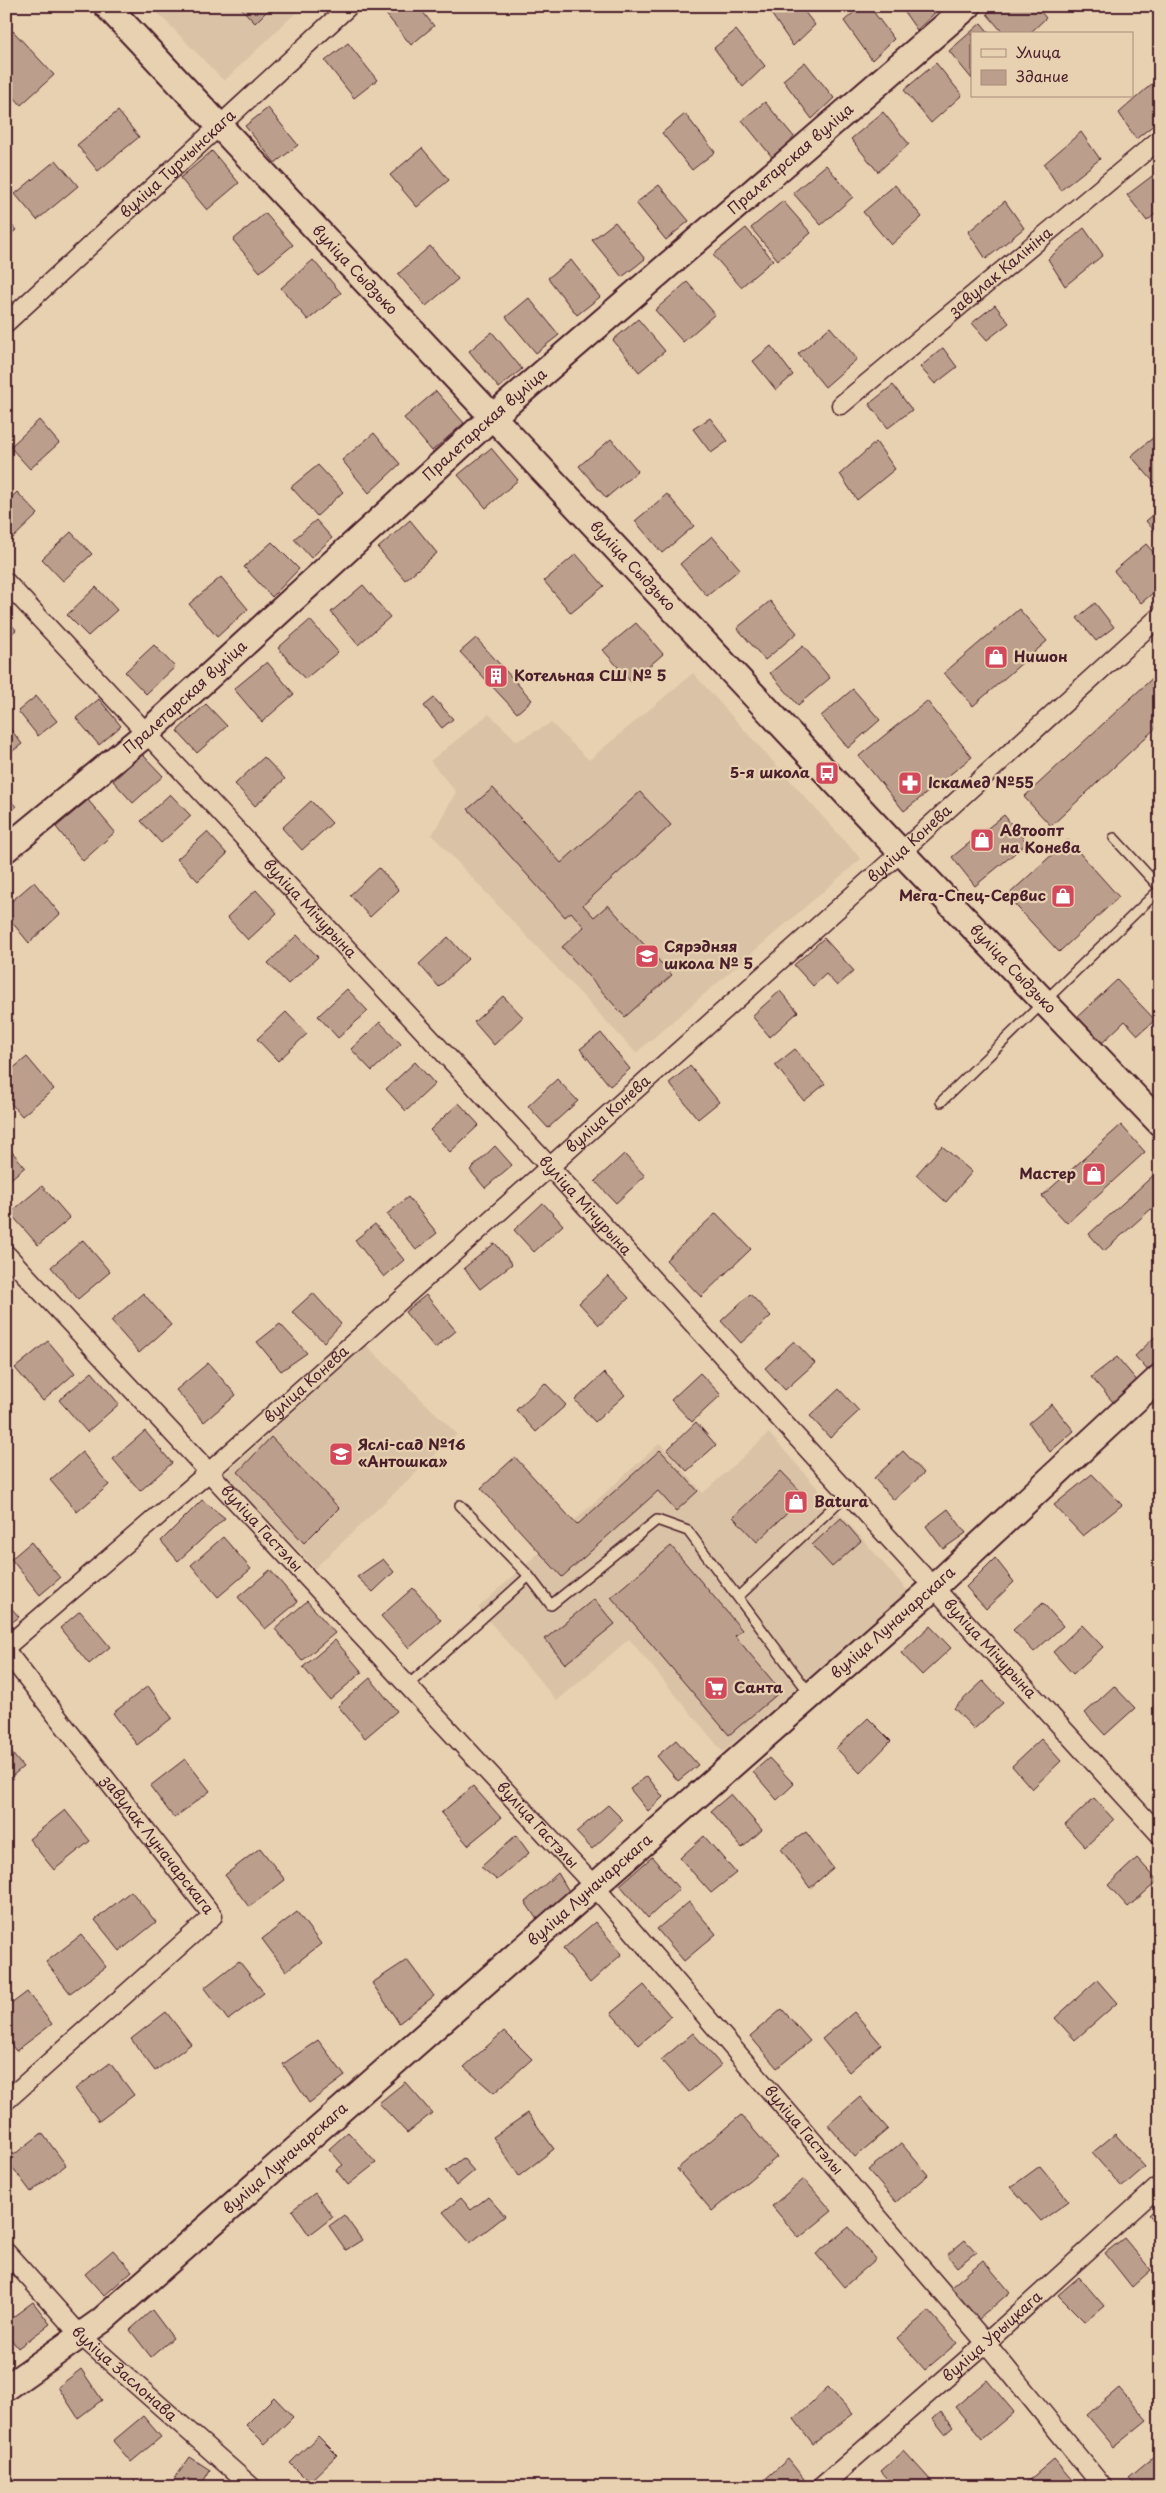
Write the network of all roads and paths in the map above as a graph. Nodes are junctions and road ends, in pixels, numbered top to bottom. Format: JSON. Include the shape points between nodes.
{"nodes":[{"id":1,"x":107,"y":6,"type":"edge"},
{"id":2,"x":349,"y":6,"type":"edge"},
{"id":3,"x":968,"y":6,"type":"edge"},
{"id":4,"x":221,"y":127,"type":"junction"},
{"id":5,"x":1160,"y":139,"type":"edge"},
{"id":6,"x":6,"y":323,"type":"edge"},
{"id":7,"x":841,"y":405,"type":"dead end"},
{"id":8,"x":491,"y":418,"type":"junction"},
{"id":9,"x":6,"y":582,"type":"edge"},
{"id":10,"x":1160,"y":616,"type":"edge"},
{"id":11,"x":147,"y":733,"type":"junction"},
{"id":12,"x":1114,"y":838,"type":"dead end"},
{"id":13,"x":6,"y":849,"type":"edge"},
{"id":14,"x":901,"y":852,"type":"junction"},
{"id":15,"x":1160,"y":889,"type":"edge"},
{"id":16,"x":1043,"y":1001,"type":"junction"},
{"id":17,"x":941,"y":1102,"type":"dead end"},
{"id":18,"x":1160,"y":1123,"type":"edge"},
{"id":19,"x":549,"y":1166,"type":"junction"},
{"id":20,"x":6,"y":1254,"type":"edge"},
{"id":21,"x":1160,"y":1377,"type":"edge"},
{"id":22,"x":209,"y":1472,"type":"junction"},
{"id":23,"x":847,"y":1494,"type":"junction"},
{"id":24,"x":460,"y":1505,"type":"dead end"},
{"id":25,"x":529,"y":1576,"type":"junction"},
{"id":26,"x":933,"y":1588,"type":"junction"},
{"id":27,"x":738,"y":1597,"type":"junction"},
{"id":28,"x":6,"y":1647,"type":"edge"},
{"id":29,"x":6,"y":1651,"type":"edge"},
{"id":30,"x":407,"y":1686,"type":"junction"},
{"id":31,"x":811,"y":1696,"type":"junction"},
{"id":32,"x":1160,"y":1835,"type":"edge"},
{"id":33,"x":595,"y":1887,"type":"junction"},
{"id":34,"x":6,"y":2101,"type":"edge"},
{"id":35,"x":1160,"y":2185,"type":"edge"},
{"id":36,"x":6,"y":2252,"type":"edge"},
{"id":37,"x":81,"y":2336,"type":"junction"},
{"id":38,"x":986,"y":2343,"type":"junction"},
{"id":39,"x":6,"y":2388,"type":"edge"},
{"id":40,"x":252,"y":2487,"type":"edge"},
{"id":41,"x":822,"y":2487,"type":"edge"},
{"id":42,"x":1103,"y":2487,"type":"edge"}],
"edges":[{"from":1,"to":4,"type":"street","name":"вуліца Сыдзько"},
{"from":2,"to":4,"type":"street","name":"вуліца Турчынскага"},
{"from":3,"to":8,"type":"street","name":"Пралетарская вуліца"},
{"from":4,"to":6,"type":"street","name":"вуліца Турчынскага"},
{"from":4,"to":8,"type":"street","name":"вуліца Сыдзько"},
{"from":5,"to":7,"type":"street","name":"завулак Калініна"},
{"from":8,"to":11,"type":"street","name":"Пралетарская вуліца"},
{"from":8,"to":14,"type":"street","name":"вуліца Сыдзько"},
{"from":9,"to":11,"type":"street","name":"вуліца Мічурына"},
{"from":10,"to":14,"type":"street","name":"вуліца Конева"},
{"from":11,"to":13,"type":"street","name":"Пралетарская вуліца"},
{"from":11,"to":19,"type":"street","name":"вуліца Мічурына"},
{"from":12,"to":15,"type":"lane"},
{"from":14,"to":16,"type":"street","name":"вуліца Сыдзько"},
{"from":14,"to":19,"type":"street","name":"вуліца Конева"},
{"from":15,"to":16,"type":"lane"},
{"from":16,"to":17,"type":"lane"},
{"from":16,"to":18,"type":"street","name":"вуліца Сыдзько"},
{"from":19,"to":22,"type":"street","name":"вуліца Конева"},
{"from":19,"to":23,"type":"street","name":"вуліца Мічурына"},
{"from":20,"to":22,"type":"street","name":"вуліца Гастэлы"},
{"from":21,"to":26,"type":"street","name":"вуліца Луначарскага"},
{"from":22,"to":28,"type":"street","name":"вуліца Конева"},
{"from":22,"to":30,"type":"street","name":"вуліца Гастэлы"},
{"from":23,"to":26,"type":"street","name":"вуліца Мічурына"},
{"from":23,"to":27,"type":"lane"},
{"from":24,"to":25,"type":"lane"},
{"from":25,"to":27,"type":"lane","via":[[550,1605],[657,1520],[688,1531]]},
{"from":25,"to":30,"type":"lane"},
{"from":26,"to":31,"type":"street","name":"вуліца Луначарскага"},
{"from":26,"to":32,"type":"street","name":"вуліца Мічурына"},
{"from":27,"to":31,"type":"lane"},
{"from":29,"to":34,"type":"street","name":"завулак Луначарскага","via":[[213,1916]]},
{"from":30,"to":33,"type":"street","name":"вуліца Гастэлы"},
{"from":31,"to":33,"type":"street","name":"вуліца Луначарскага"},
{"from":33,"to":37,"type":"street","name":"вуліца Луначарскага"},
{"from":33,"to":38,"type":"street","name":"вуліца Гастэлы"},
{"from":35,"to":38,"type":"street","name":"вуліца Урыцкага"},
{"from":36,"to":37,"type":"street","name":"вуліца Заслонава"},
{"from":37,"to":39,"type":"street","name":"вуліца Луначарскага"},
{"from":37,"to":40,"type":"street","name":"вуліца Заслонава"},
{"from":38,"to":41,"type":"street","name":"вуліца Урыцкага"},
{"from":38,"to":42,"type":"street","name":"вуліца Гастэлы"}]}
